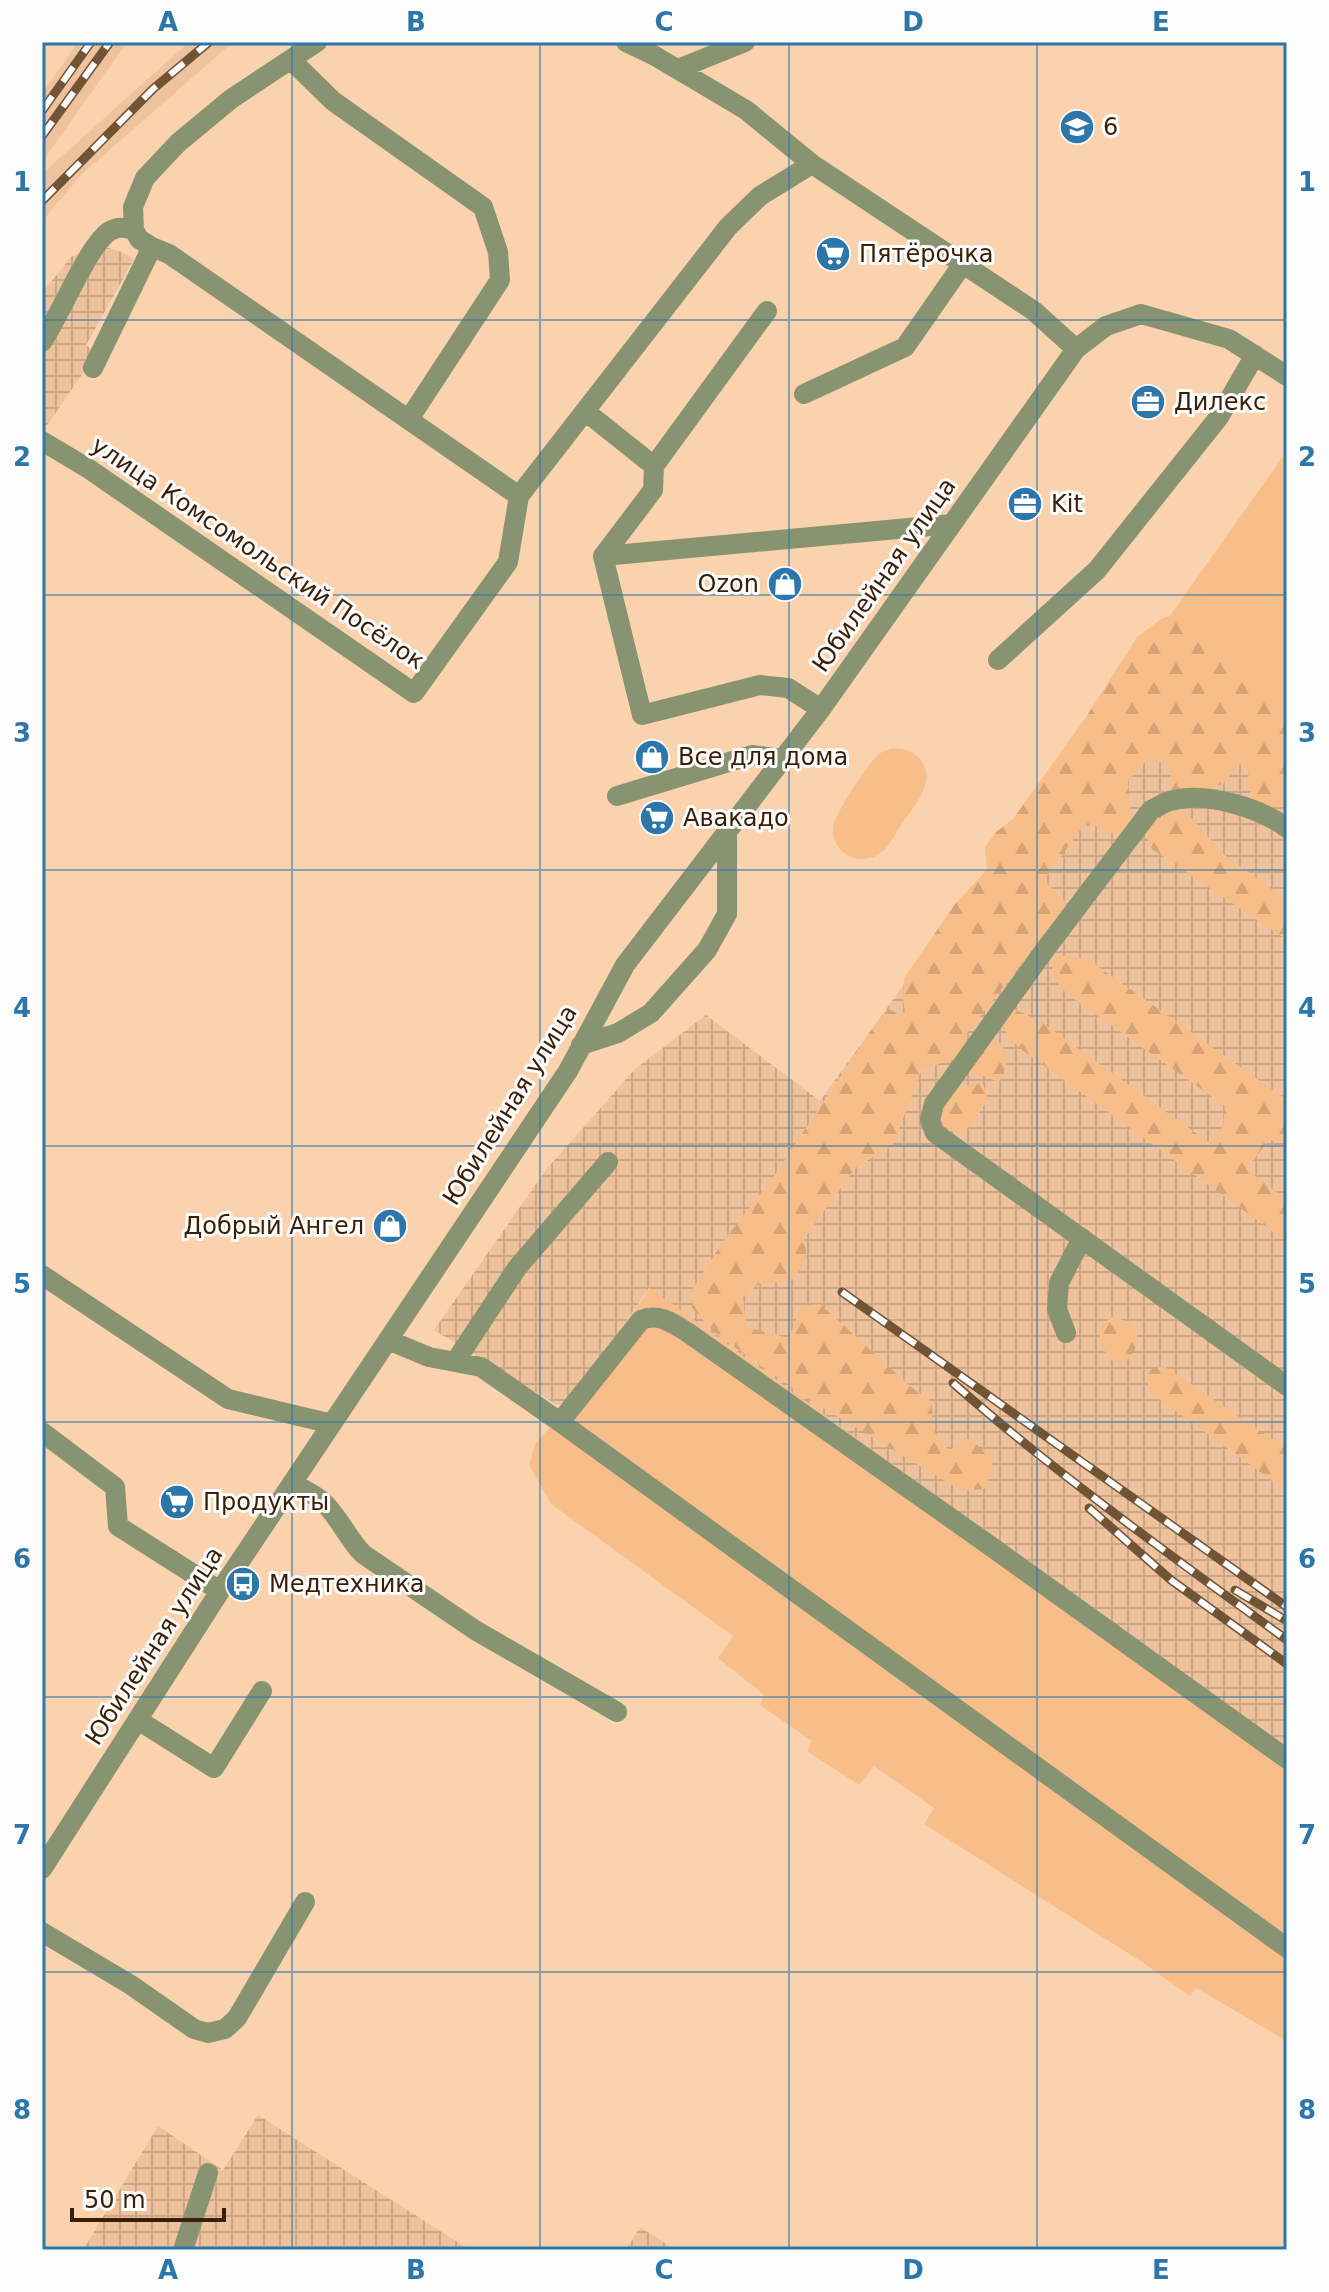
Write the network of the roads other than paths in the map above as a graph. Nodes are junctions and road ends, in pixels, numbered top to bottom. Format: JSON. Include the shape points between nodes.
{"nodes":[{"id":1,"x":317,"y":42,"type":"edge"},
{"id":2,"x":626,"y":42,"type":"edge"},
{"id":3,"x":745,"y":42,"type":"edge"},
{"id":4,"x":291,"y":60,"type":"junction"},
{"id":5,"x":678,"y":69,"type":"junction"},
{"id":6,"x":812,"y":164,"type":"junction"},
{"id":7,"x":134,"y":230,"type":"junction"},
{"id":8,"x":152,"y":247,"type":"junction"},
{"id":9,"x":962,"y":265,"type":"junction"},
{"id":10,"x":767,"y":311,"type":"dead end"},
{"id":11,"x":42,"y":342,"type":"edge"},
{"id":12,"x":1076,"y":349,"type":"junction"},
{"id":13,"x":1255,"y":355,"type":"junction"},
{"id":14,"x":93,"y":368,"type":"dead end"},
{"id":15,"x":1287,"y":376,"type":"edge"},
{"id":16,"x":804,"y":394,"type":"dead end"},
{"id":17,"x":585,"y":411,"type":"junction"},
{"id":18,"x":409,"y":419,"type":"junction"},
{"id":19,"x":42,"y":441,"type":"edge"},
{"id":20,"x":654,"y":466,"type":"junction"},
{"id":21,"x":519,"y":496,"type":"junction"},
{"id":22,"x":952,"y":524,"type":"junction"},
{"id":23,"x":603,"y":556,"type":"junction"},
{"id":24,"x":998,"y":660,"type":"dead end"},
{"id":25,"x":821,"y":709,"type":"junction"},
{"id":26,"x":782,"y":759,"type":"junction"},
{"id":27,"x":617,"y":796,"type":"dead end"},
{"id":28,"x":1287,"y":828,"type":"edge"},
{"id":29,"x":727,"y":832,"type":"junction"},
{"id":30,"x":581,"y":1045,"type":"junction"},
{"id":31,"x":608,"y":1162,"type":"dead end"},
{"id":32,"x":1082,"y":1238,"type":"junction"},
{"id":33,"x":42,"y":1275,"type":"edge"},
{"id":34,"x":1066,"y":1333,"type":"dead end"},
{"id":35,"x":388,"y":1340,"type":"junction"},
{"id":36,"x":455,"y":1362,"type":"junction"},
{"id":37,"x":1287,"y":1386,"type":"edge"},
{"id":38,"x":560,"y":1422,"type":"junction"},
{"id":39,"x":332,"y":1424,"type":"junction"},
{"id":40,"x":42,"y":1432,"type":"edge"},
{"id":41,"x":293,"y":1483,"type":"junction"},
{"id":42,"x":220,"y":1591,"type":"junction"},
{"id":43,"x":262,"y":1691,"type":"dead end"},
{"id":44,"x":617,"y":1712,"type":"dead end"},
{"id":45,"x":138,"y":1720,"type":"junction"},
{"id":46,"x":1287,"y":1759,"type":"edge"},
{"id":47,"x":42,"y":1869,"type":"edge"},
{"id":48,"x":305,"y":1902,"type":"dead end"},
{"id":49,"x":42,"y":1932,"type":"edge"},
{"id":50,"x":1287,"y":1948,"type":"edge"},
{"id":51,"x":208,"y":2173,"type":"dead end"},
{"id":52,"x":183,"y":2250,"type":"edge"}],
"edges":[{"from":1,"to":4,"type":"street"},
{"from":2,"to":5,"type":"street"},
{"from":3,"to":5,"type":"street"},
{"from":4,"to":7,"type":"street","via":[[231,99],[145,178],[133,207]]},
{"from":4,"to":18,"type":"street","via":[[333,101],[483,207],[498,252],[500,280]]},
{"from":5,"to":6,"type":"street","via":[[746,110]]},
{"from":6,"to":9,"type":"street"},
{"from":6,"to":17,"type":"street","via":[[760,196],[728,227]]},
{"from":7,"to":8,"type":"street"},
{"from":7,"to":11,"type":"street","via":[[120,227],[107,232],[93,249]]},
{"from":8,"to":14,"type":"street"},
{"from":8,"to":18,"type":"street"},
{"from":9,"to":12,"type":"street","via":[[1034,311]]},
{"from":9,"to":16,"type":"street","via":[[905,347]]},
{"from":10,"to":20,"type":"street"},
{"from":12,"to":13,"type":"street","name":"Юбилейная улица","via":[[1106,326],[1141,314],[1229,339]]},
{"from":12,"to":22,"type":"street","name":"Юбилейная улица"},
{"from":13,"to":15,"type":"street","name":"Юбилейная улица"},
{"from":13,"to":24,"type":"street","via":[[1219,417],[1097,570]]},
{"from":17,"to":20,"type":"street"},
{"from":17,"to":21,"type":"street"},
{"from":18,"to":21,"type":"street"},
{"from":19,"to":21,"type":"street","name":"улица Комсомольский Посёлок","via":[[414,693],[508,562]]},
{"from":20,"to":23,"type":"street","via":[[653,490]]},
{"from":22,"to":23,"type":"street"},
{"from":22,"to":25,"type":"street","name":"Юбилейная улица"},
{"from":23,"to":25,"type":"street","via":[[642,715],[760,685],[788,688]]},
{"from":25,"to":26,"type":"street","name":"Юбилейная улица"},
{"from":26,"to":27,"type":"street","via":[[752,755]]},
{"from":26,"to":29,"type":"street","name":"Юбилейная улица"},
{"from":28,"to":32,"type":"street","via":[[1270,816],[1208,798],[1172,800],[1151,810],[934,1104],[930,1120],[935,1133]]},
{"from":29,"to":30,"type":"street","name":"Юбилейная улица","via":[[625,965]]},
{"from":29,"to":30,"type":"street","via":[[727,914],[707,950],[651,1013],[618,1033]]},
{"from":30,"to":35,"type":"street","name":"Юбилейная улица"},
{"from":31,"to":36,"type":"street","via":[[517,1268]]},
{"from":32,"to":34,"type":"street","via":[[1059,1283],[1057,1309]]},
{"from":32,"to":37,"type":"street"},
{"from":33,"to":39,"type":"street","via":[[228,1399]]},
{"from":35,"to":36,"type":"street"},
{"from":35,"to":39,"type":"street","name":"Юбилейная улица"},
{"from":36,"to":38,"type":"street","via":[[481,1367]]},
{"from":38,"to":46,"type":"street","via":[[641,1320],[666,1319]]},
{"from":38,"to":50,"type":"street"},
{"from":39,"to":41,"type":"street","name":"Юбилейная улица"},
{"from":40,"to":42,"type":"street","via":[[115,1487],[118,1526]]},
{"from":41,"to":42,"type":"street","name":"Юбилейная улица"},
{"from":41,"to":44,"type":"street","via":[[321,1500],[363,1554],[475,1630]]},
{"from":42,"to":45,"type":"street","name":"Юбилейная улица"},
{"from":43,"to":45,"type":"street","via":[[214,1768]]},
{"from":45,"to":47,"type":"street","name":"Юбилейная улица"},
{"from":48,"to":49,"type":"street","via":[[237,2018],[225,2029],[208,2033]]},
{"from":51,"to":52,"type":"street"}]}
